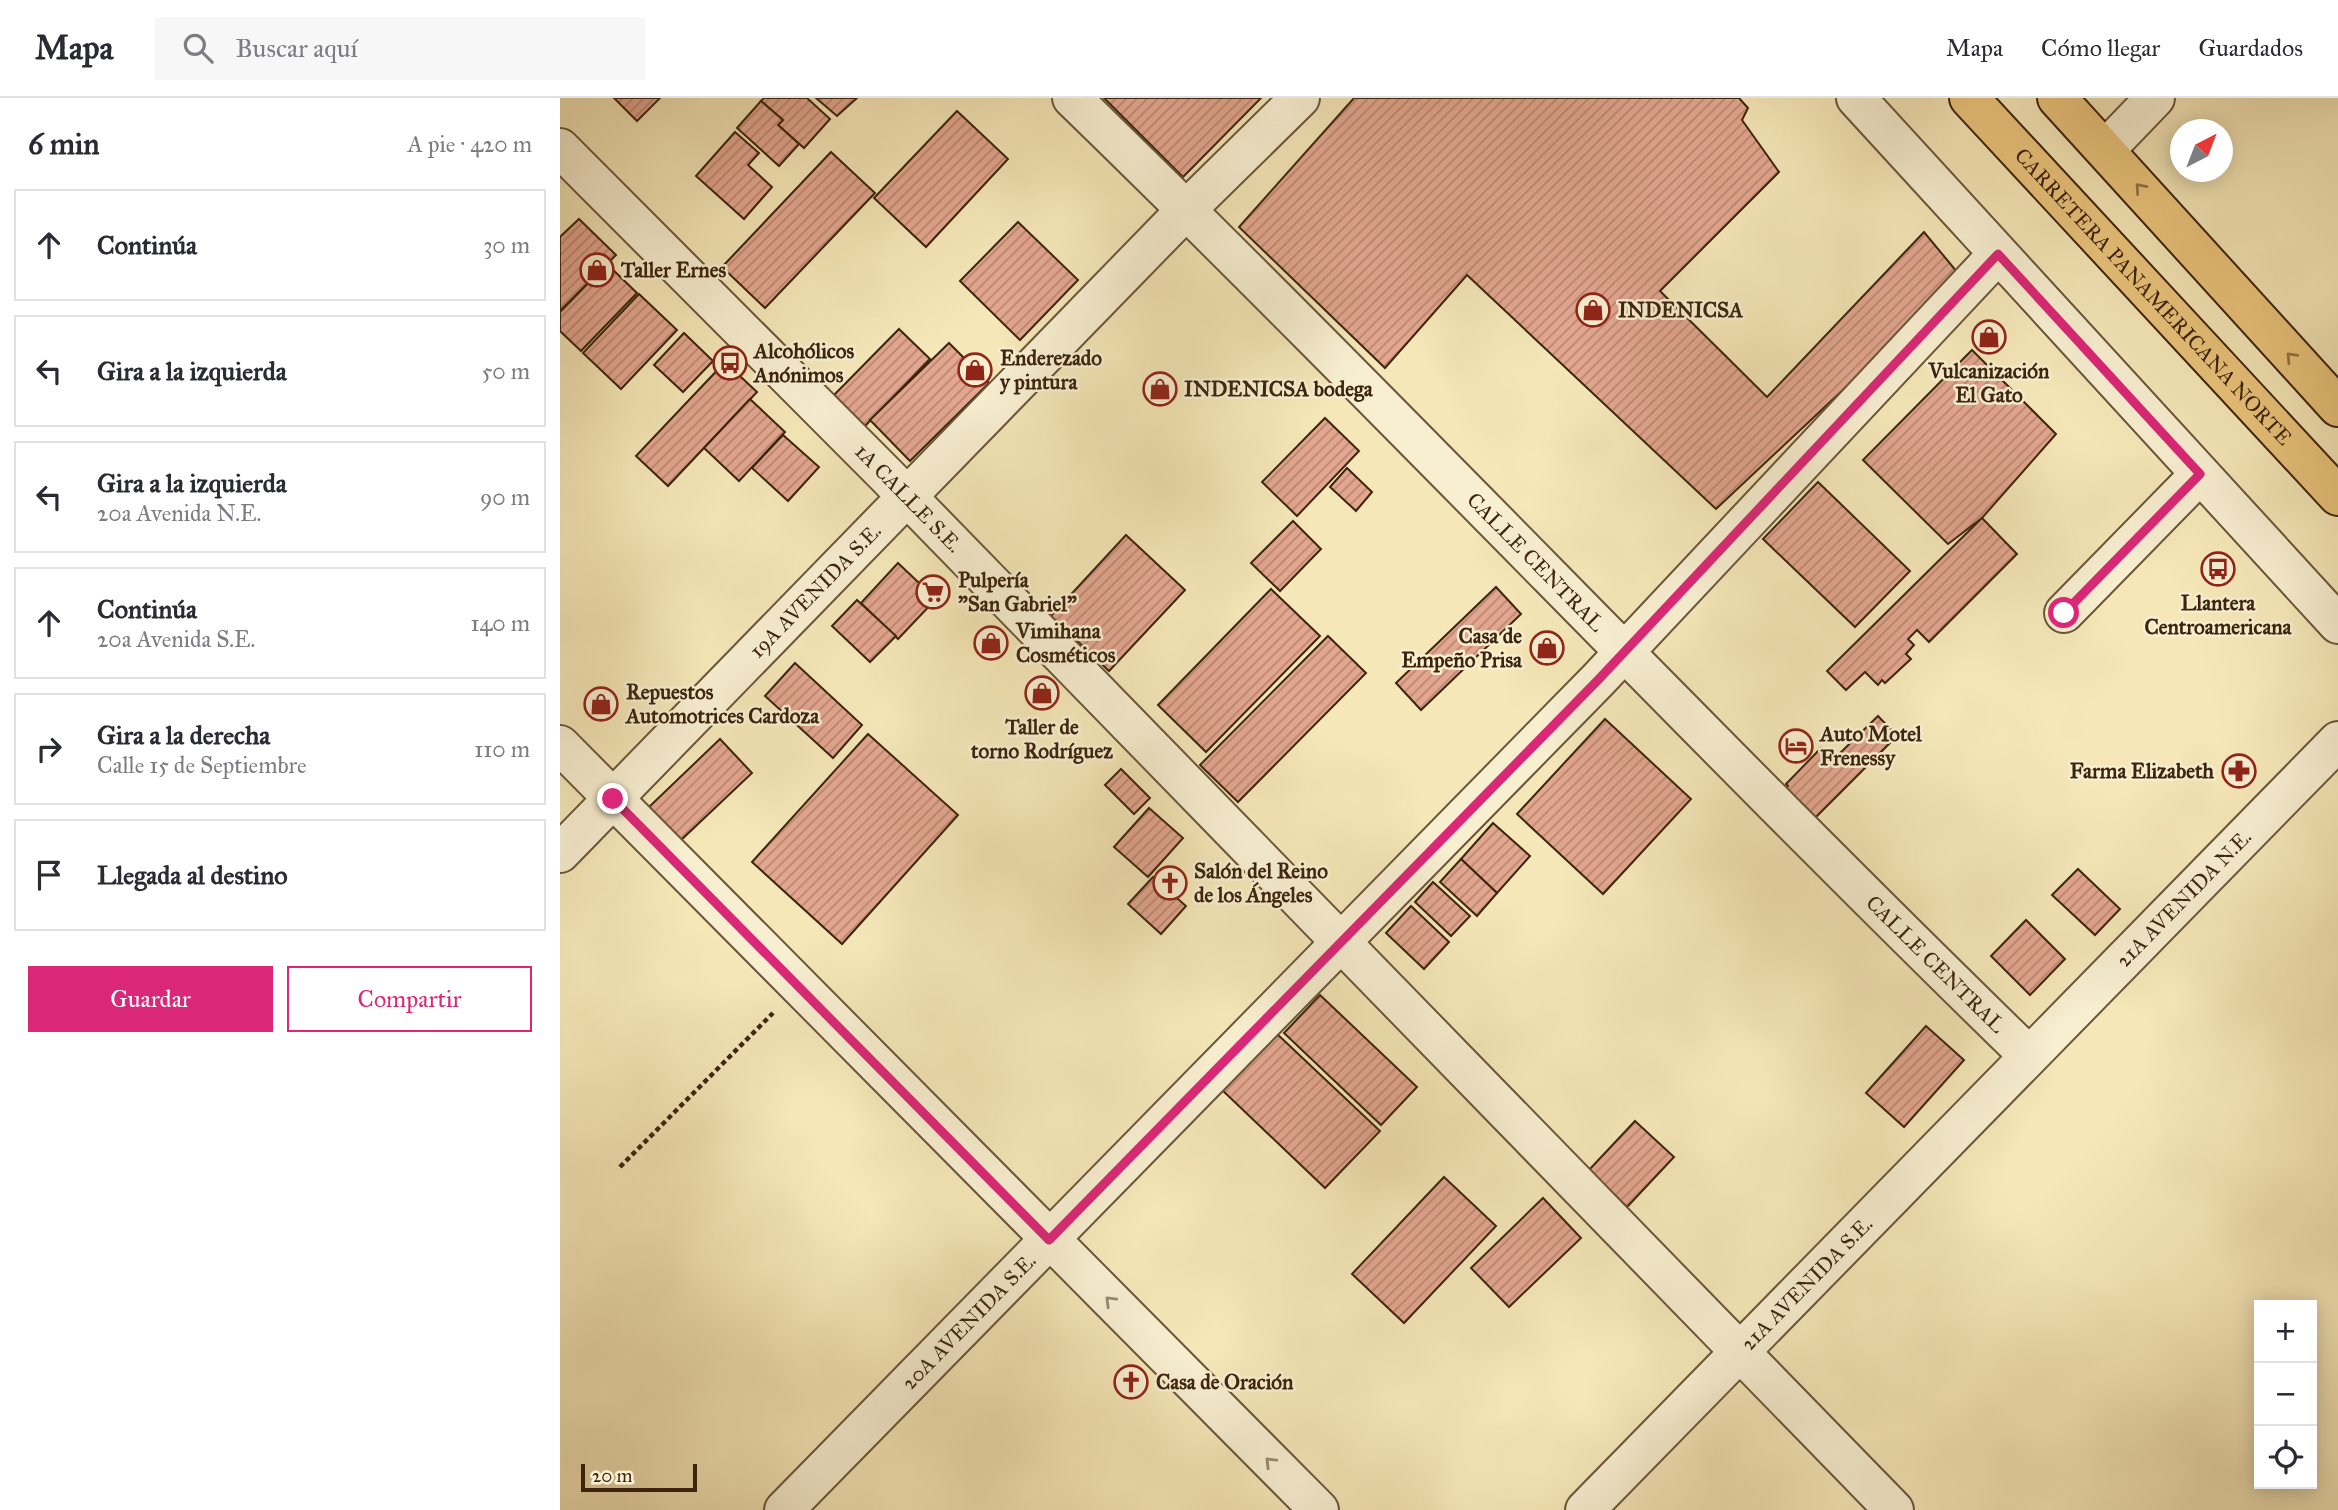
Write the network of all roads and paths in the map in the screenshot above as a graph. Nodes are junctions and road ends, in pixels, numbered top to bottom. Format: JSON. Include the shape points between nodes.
{"nodes":[{"id":1,"x":1072,"y":98,"type":"edge"},
{"id":2,"x":1300,"y":98,"type":"edge"},
{"id":3,"x":1856,"y":98,"type":"edge"},
{"id":4,"x":1969,"y":98,"type":"edge"},
{"id":5,"x":2057,"y":98,"type":"edge"},
{"id":6,"x":2155,"y":98,"type":"edge"},
{"id":7,"x":560,"y":148,"type":"edge"},
{"id":8,"x":2106,"y":149,"type":"junction"},
{"id":9,"x":1187,"y":209,"type":"junction"},
{"id":10,"x":1998,"y":254,"type":"junction"},
{"id":11,"x":2338,"y":407,"type":"edge"},
{"id":12,"x":2200,"y":474,"type":"junction"},
{"id":13,"x":2338,"y":496,"type":"edge"},
{"id":14,"x":907,"y":497,"type":"junction"},
{"id":15,"x":2064,"y":613,"type":"dead end"},
{"id":16,"x":2338,"y":624,"type":"edge"},
{"id":17,"x":1624,"y":653,"type":"junction"},
{"id":18,"x":2338,"y":741,"type":"edge"},
{"id":19,"x":560,"y":746,"type":"edge"},
{"id":20,"x":613,"y":799,"type":"junction"},
{"id":21,"x":560,"y":853,"type":"edge"},
{"id":22,"x":1340,"y":942,"type":"junction"},
{"id":23,"x":798,"y":987,"type":"junction"},
{"id":24,"x":2028,"y":1055,"type":"junction"},
{"id":25,"x":620,"y":1167,"type":"dead end"},
{"id":26,"x":1049,"y":1240,"type":"junction"},
{"id":27,"x":1739,"y":1351,"type":"junction"},
{"id":28,"x":784,"y":1510,"type":"edge"},
{"id":29,"x":1319,"y":1510,"type":"edge"},
{"id":30,"x":1585,"y":1510,"type":"edge"},
{"id":31,"x":1894,"y":1510,"type":"edge"}],
"edges":[{"from":1,"to":9,"type":"street","name":"CALLE CENTRAL"},
{"from":2,"to":9,"type":"street","name":"19A AVENIDA S.E."},
{"from":3,"to":10,"type":"street"},
{"from":4,"to":13,"type":"highway","name":"CARRETERA PANAMERICANA NORTE"},
{"from":5,"to":8,"type":"highway"},
{"from":6,"to":8,"type":"street"},
{"from":7,"to":14,"type":"street","name":"1A CALLE S.E."},
{"from":11,"to":8,"type":"highway","one_way":true},
{"from":9,"to":14,"type":"street","name":"19A AVENIDA S.E."},
{"from":9,"to":17,"type":"street","name":"CALLE CENTRAL"},
{"from":10,"to":12,"type":"street"},
{"from":10,"to":17,"type":"street","name":"20A AVENIDA S.E."},
{"from":12,"to":15,"type":"street"},
{"from":12,"to":16,"type":"street"},
{"from":14,"to":20,"type":"street","name":"19A AVENIDA S.E."},
{"from":14,"to":22,"type":"street","name":"1A CALLE S.E."},
{"from":17,"to":22,"type":"street","name":"20A AVENIDA S.E."},
{"from":17,"to":24,"type":"street","name":"CALLE CENTRAL"},
{"from":18,"to":24,"type":"street","name":"21A AVENIDA N.E."},
{"from":19,"to":20,"type":"street"},
{"from":20,"to":21,"type":"street","name":"19A AVENIDA S.E."},
{"from":20,"to":23,"type":"street"},
{"from":22,"to":26,"type":"street","name":"20A AVENIDA S.E."},
{"from":22,"to":27,"type":"street","name":"1A CALLE S.E."},
{"from":23,"to":25,"type":"path"},
{"from":23,"to":26,"type":"street"},
{"from":24,"to":27,"type":"street","name":"21A AVENIDA S.E."},
{"from":26,"to":28,"type":"street","name":"20A AVENIDA S.E."},
{"from":29,"to":26,"type":"street","one_way":true},
{"from":27,"to":30,"type":"street","name":"21A AVENIDA S.E."},
{"from":27,"to":31,"type":"street","name":"1A CALLE S.E."}]}
